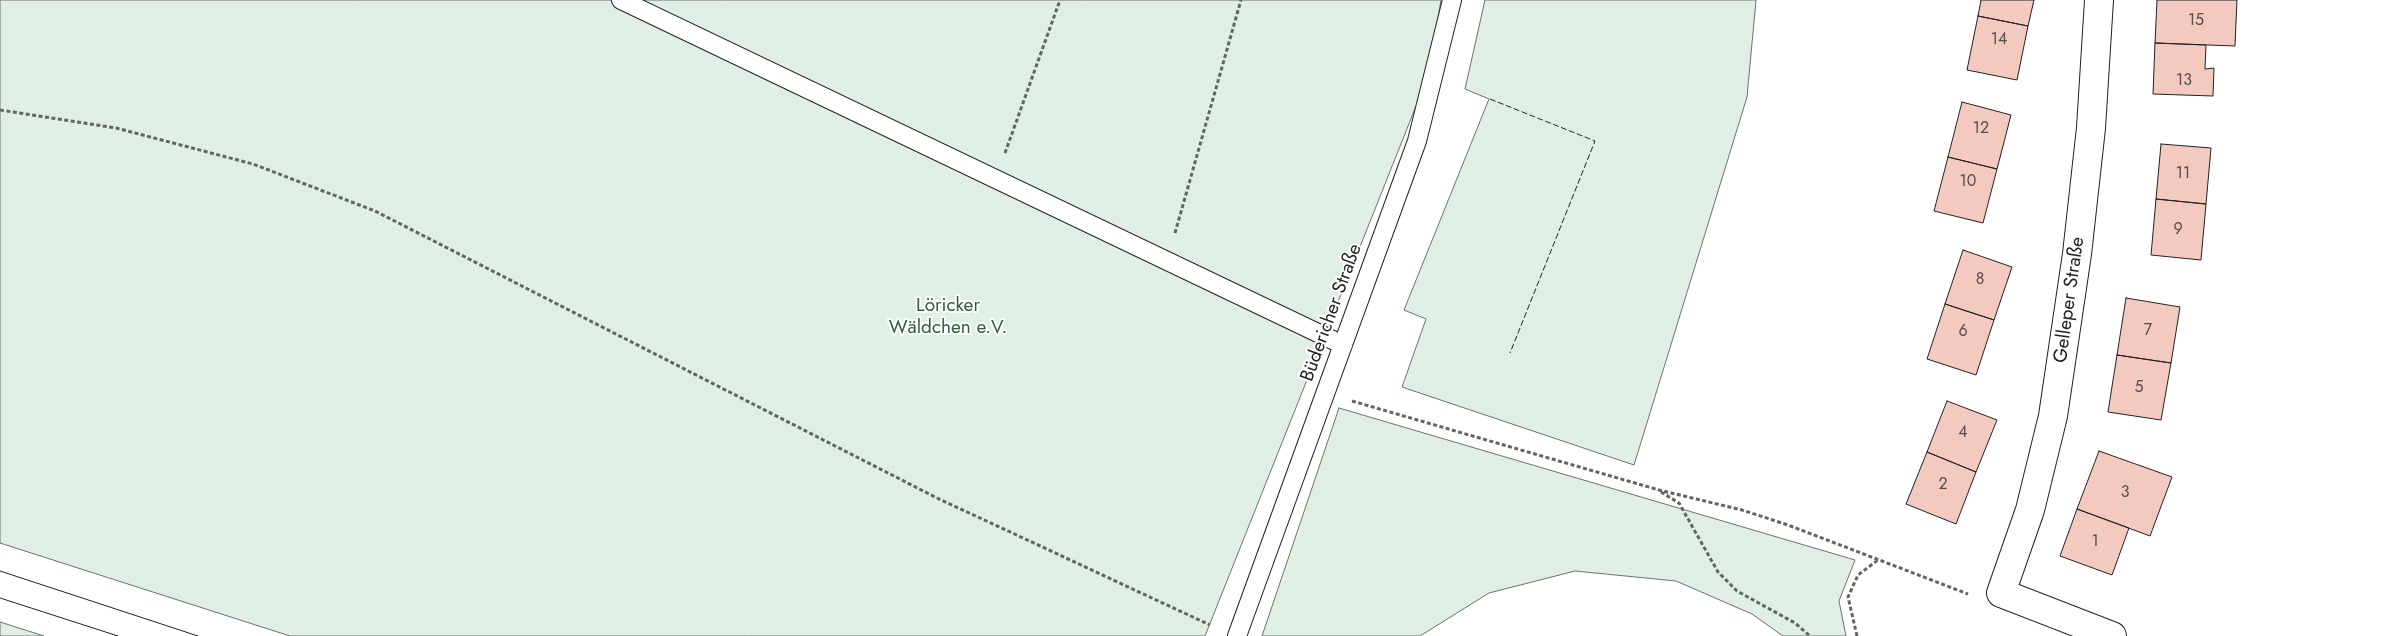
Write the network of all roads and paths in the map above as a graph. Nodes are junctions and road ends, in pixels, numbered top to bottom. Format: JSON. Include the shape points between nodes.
{"nodes":[{"id":1,"x":621,"y":0,"type":"edge"},
{"id":2,"x":1060,"y":0,"type":"edge"},
{"id":3,"x":1241,"y":0,"type":"edge"},
{"id":4,"x":1452,"y":0,"type":"edge"},
{"id":5,"x":2099,"y":0,"type":"edge"},
{"id":6,"x":0,"y":110,"type":"edge"},
{"id":7,"x":996,"y":180,"type":"junction"},
{"id":8,"x":1167,"y":262,"type":"junction"},
{"id":9,"x":1343,"y":345,"type":"junction"},
{"id":10,"x":1326,"y":393,"type":"junction"},
{"id":11,"x":1659,"y":490,"type":"junction"},
{"id":12,"x":1878,"y":560,"type":"junction"},
{"id":13,"x":2001,"y":593,"type":"junction"},
{"id":14,"x":1216,"y":628,"type":"dead end"},
{"id":15,"x":1237,"y":636,"type":"edge"},
{"id":16,"x":1810,"y":636,"type":"edge"},
{"id":17,"x":1857,"y":636,"type":"edge"},
{"id":18,"x":2112,"y":636,"type":"edge"}],
"edges":[{"from":1,"to":7,"type":"lane"},
{"from":2,"to":7,"type":"path"},
{"from":3,"to":8,"type":"path"},
{"from":4,"to":9,"type":"lane","name":"Büdericher Straße","via":[[1417,141]]},
{"from":5,"to":13,"type":"street","name":"Gelleper Straße","via":[[2091,128],[2053,416],[2030,510]]},
{"from":6,"to":14,"type":"path","via":[[116,128],[253,164],[375,211],[937,498]]},
{"from":7,"to":8,"type":"lane"},
{"from":8,"to":9,"type":"lane"},
{"from":9,"to":10,"type":"lane","name":"Büdericher Straße"},
{"from":10,"to":11,"type":"path"},
{"from":10,"to":15,"type":"lane","name":"Büdericher Straße"},
{"from":11,"to":12,"type":"path","via":[[1742,510]]},
{"from":11,"to":16,"type":"path","via":[[1679,503],[1718,572],[1737,591],[1795,623]]},
{"from":12,"to":13,"type":"path","via":[[1975,596]]},
{"from":12,"to":17,"type":"path","via":[[1858,575],[1848,597]]},
{"from":13,"to":18,"type":"street"}]}
